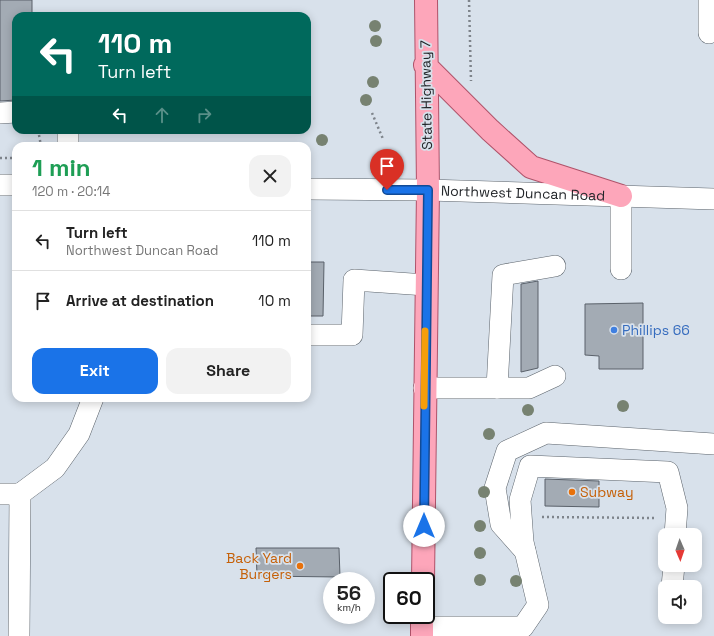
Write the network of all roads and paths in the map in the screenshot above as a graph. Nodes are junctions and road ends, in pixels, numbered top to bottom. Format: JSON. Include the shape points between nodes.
{"nodes":[{"id":1,"x":426,"y":0,"type":"edge"},
{"id":2,"x":469,"y":0,"type":"edge"},
{"id":3,"x":709,"y":0,"type":"edge"},
{"id":4,"x":709,"y":33,"type":"dead end"},
{"id":5,"x":425,"y":65,"type":"junction"},
{"id":6,"x":471,"y":83,"type":"dead end"},
{"id":7,"x":12,"y":112,"type":"edge"},
{"id":8,"x":0,"y":113,"type":"edge"},
{"id":9,"x":372,"y":113,"type":"dead end"},
{"id":10,"x":39,"y":135,"type":"dead end"},
{"id":11,"x":383,"y":139,"type":"dead end"},
{"id":12,"x":40,"y":142,"type":"edge"},
{"id":13,"x":0,"y":158,"type":"edge"},
{"id":14,"x":12,"y":158,"type":"edge"},
{"id":15,"x":0,"y":185,"type":"edge"},
{"id":16,"x":12,"y":185,"type":"edge"},
{"id":17,"x":311,"y":190,"type":"edge"},
{"id":18,"x":428,"y":190,"type":"junction"},
{"id":19,"x":621,"y":196,"type":"junction"},
{"id":20,"x":714,"y":199,"type":"edge"},
{"id":21,"x":555,"y":266,"type":"dead end"},
{"id":22,"x":621,"y":269,"type":"dead end"},
{"id":23,"x":426,"y":285,"type":"junction"},
{"id":24,"x":311,"y":334,"type":"edge"},
{"id":25,"x":555,"y":376,"type":"dead end"},
{"id":26,"x":424,"y":388,"type":"junction"},
{"id":27,"x":497,"y":388,"type":"junction"},
{"id":28,"x":91,"y":402,"type":"edge"},
{"id":29,"x":714,"y":444,"type":"edge"},
{"id":30,"x":10,"y":494,"type":"edge"},
{"id":31,"x":535,"y":517,"type":"dead end"},
{"id":32,"x":654,"y":518,"type":"dead end"},
{"id":33,"x":676,"y":528,"type":"edge"},
{"id":34,"x":525,"y":551,"type":"junction"},
{"id":35,"x":423,"y":572,"type":"edge"},
{"id":36,"x":422,"y":626,"type":"edge"},
{"id":37,"x":19,"y":636,"type":"edge"}],
"edges":[{"from":1,"to":5,"type":"main road","name":"State Highway 7"},
{"from":2,"to":6,"type":"path"},
{"from":3,"to":4,"type":"street"},
{"from":5,"to":18,"type":"main road","name":"State Highway 7"},
{"from":5,"to":19,"type":"main road","via":[[531,167]]},
{"from":7,"to":8,"type":"street"},
{"from":9,"to":11,"type":"path"},
{"from":10,"to":12,"type":"path"},
{"from":13,"to":14,"type":"path"},
{"from":15,"to":16,"type":"street"},
{"from":17,"to":18,"type":"street","name":"Northwest Duncan Road"},
{"from":18,"to":19,"type":"street","name":"Northwest Duncan Road"},
{"from":18,"to":23,"type":"main road","name":"State Highway 7"},
{"from":19,"to":20,"type":"street","name":"Northwest Duncan Road"},
{"from":19,"to":22,"type":"street"},
{"from":21,"to":27,"type":"street","via":[[503,275]]},
{"from":23,"to":24,"type":"street","via":[[354,280],[352,335]]},
{"from":23,"to":26,"type":"main road","name":"State Highway 7"},
{"from":25,"to":27,"type":"street","via":[[529,388]]},
{"from":26,"to":27,"type":"street"},
{"from":26,"to":35,"type":"main road","name":"State Highway 7"},
{"from":28,"to":30,"type":"street","via":[[79,434],[55,468]]},
{"from":29,"to":34,"type":"street","via":[[546,433],[507,451],[495,488],[501,524]]},
{"from":30,"to":37,"type":"street"},
{"from":31,"to":32,"type":"path"},
{"from":33,"to":34,"type":"street","via":[[677,508],[668,472],[530,466],[520,500]]},
{"from":34,"to":36,"type":"street","via":[[538,605],[523,627]]}]}
